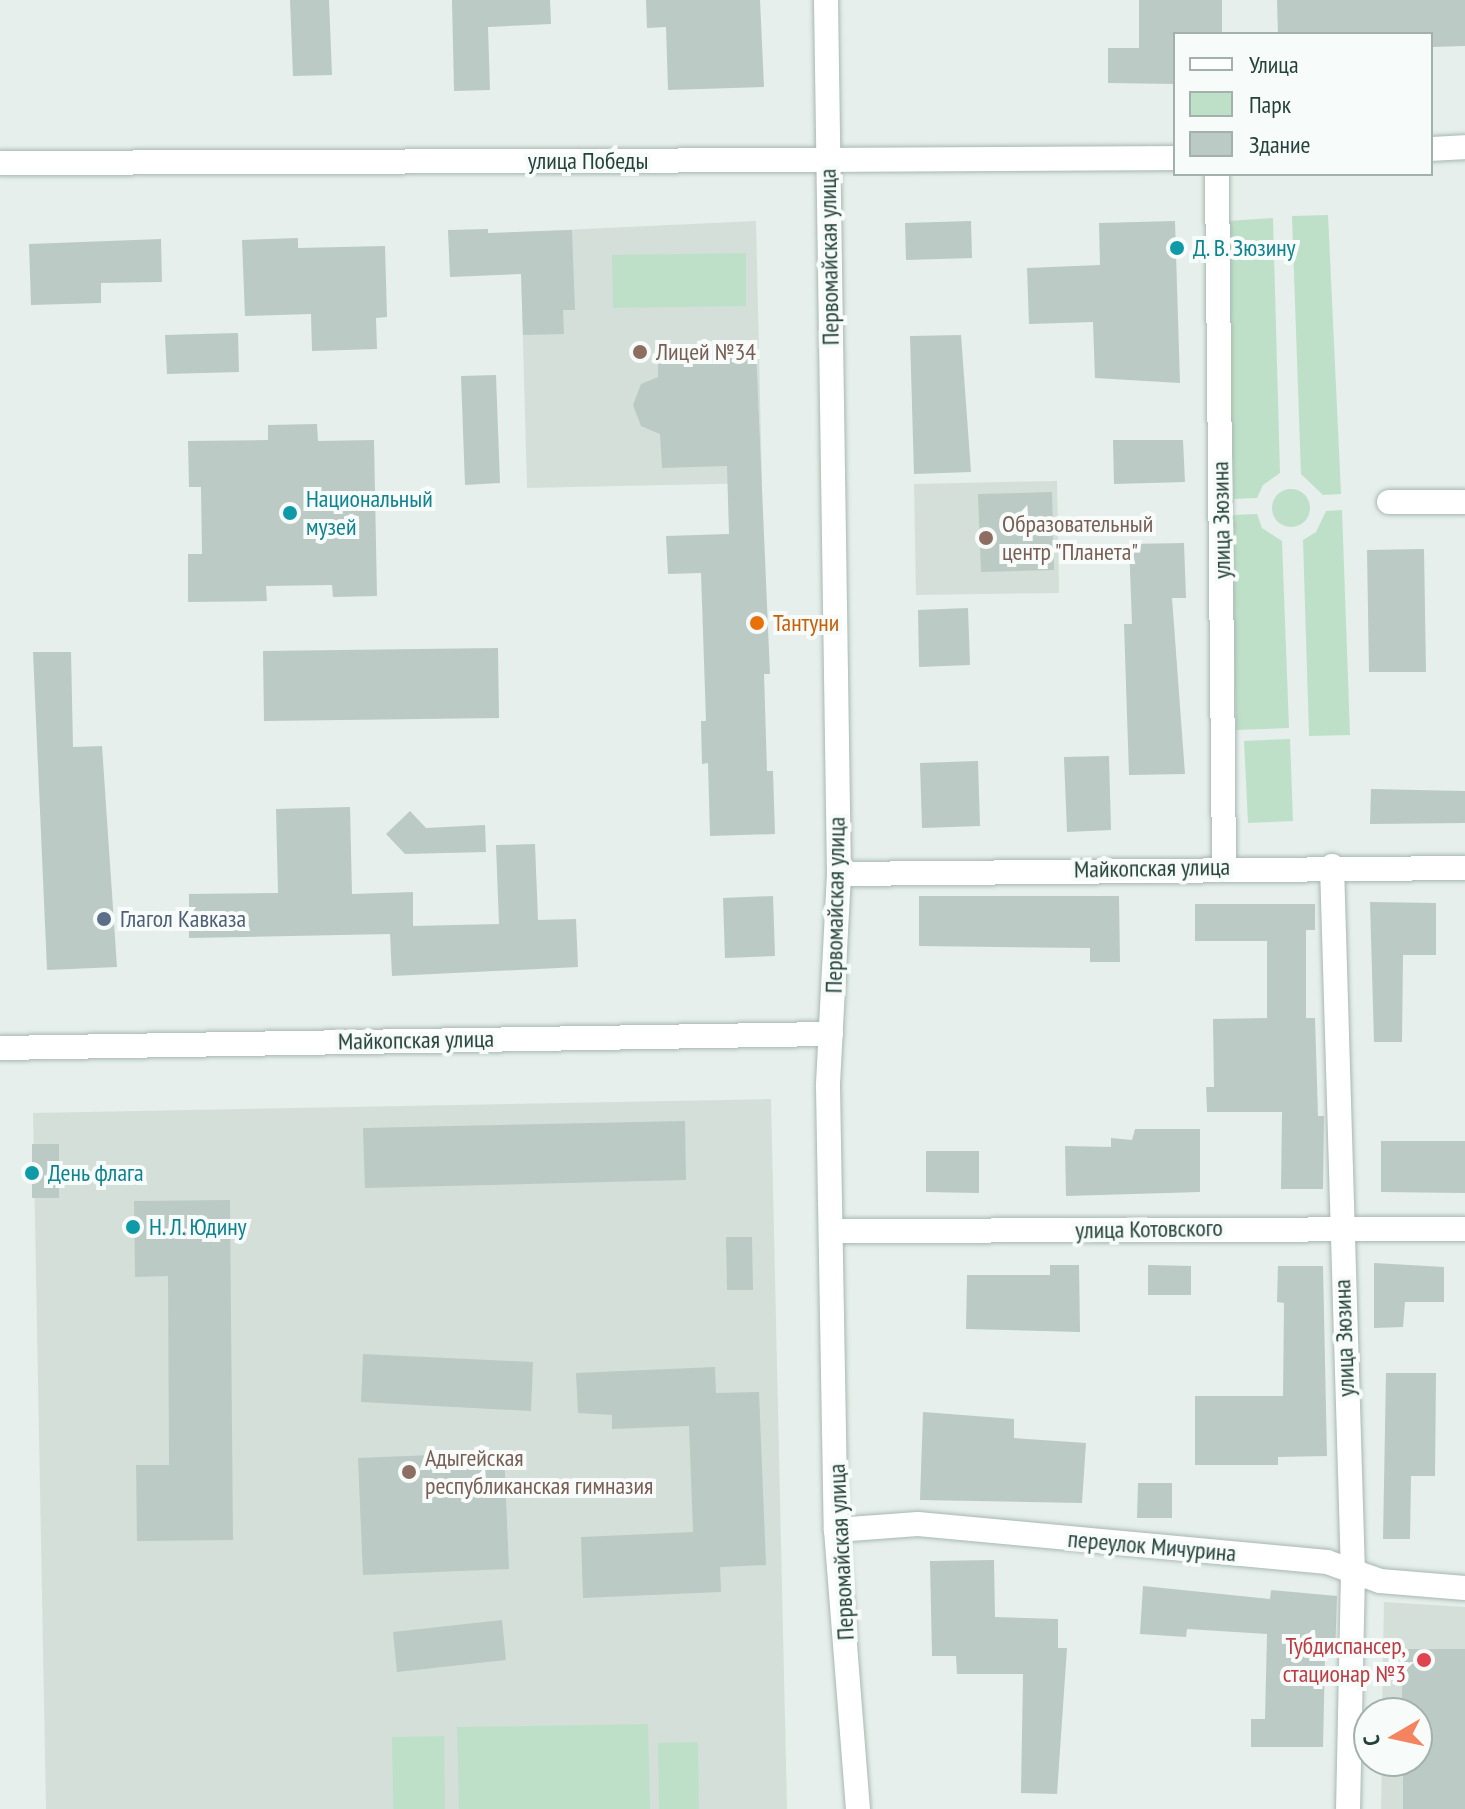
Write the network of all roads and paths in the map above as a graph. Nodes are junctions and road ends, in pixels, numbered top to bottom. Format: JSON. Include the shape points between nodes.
{"nodes":[{"id":1,"x":826,"y":0,"type":"edge"},
{"id":2,"x":1465,"y":147,"type":"edge"},
{"id":3,"x":1433,"y":149,"type":"edge"},
{"id":4,"x":1173,"y":158,"type":"edge"},
{"id":5,"x":828,"y":160,"type":"junction"},
{"id":6,"x":0,"y":163,"type":"edge"},
{"id":7,"x":1217,"y":176,"type":"edge"},
{"id":8,"x":1389,"y":502,"type":"dead end"},
{"id":9,"x":1465,"y":502,"type":"edge"},
{"id":10,"x":1224,"y":866,"type":"junction"},
{"id":11,"x":1332,"y":866,"type":"junction"},
{"id":12,"x":1465,"y":868,"type":"edge"},
{"id":13,"x":839,"y":874,"type":"junction"},
{"id":14,"x":831,"y":1034,"type":"junction"},
{"id":15,"x":0,"y":1048,"type":"edge"},
{"id":16,"x":1340,"y":1227,"type":"junction"},
{"id":17,"x":1465,"y":1229,"type":"edge"},
{"id":18,"x":834,"y":1231,"type":"junction"},
{"id":19,"x":836,"y":1530,"type":"junction"},
{"id":20,"x":1353,"y":1572,"type":"junction"},
{"id":21,"x":1465,"y":1588,"type":"edge"},
{"id":22,"x":858,"y":1809,"type":"edge"},
{"id":23,"x":1348,"y":1809,"type":"edge"}],
"edges":[{"from":1,"to":5,"type":"street","name":"Первомайская улица"},
{"from":2,"to":3,"type":"street"},
{"from":4,"to":5,"type":"street","name":"улица Победы"},
{"from":5,"to":6,"type":"street","name":"улица Победы"},
{"from":5,"to":13,"type":"street","name":"Первомайская улица"},
{"from":7,"to":10,"type":"street","name":"улица Зюзина"},
{"from":8,"to":9,"type":"street"},
{"from":10,"to":11,"type":"street","name":"Майкопская улица"},
{"from":10,"to":13,"type":"street","name":"Майкопская улица"},
{"from":11,"to":12,"type":"street","name":"Майкопская улица"},
{"from":11,"to":16,"type":"street","name":"улица Зюзина"},
{"from":13,"to":14,"type":"street","name":"Первомайская улица"},
{"from":14,"to":15,"type":"street","name":"Майкопская улица"},
{"from":14,"to":18,"type":"street","name":"Первомайская улица"},
{"from":16,"to":17,"type":"street","name":"улица Котовского"},
{"from":16,"to":18,"type":"street","name":"улица Котовского"},
{"from":16,"to":20,"type":"street","name":"улица Зюзина"},
{"from":18,"to":19,"type":"street","name":"Первомайская улица"},
{"from":19,"to":20,"type":"street","name":"переулок Мичурина","via":[[918,1524],[1327,1562]]},
{"from":19,"to":22,"type":"street","name":"Первомайская улица"},
{"from":20,"to":21,"type":"street","name":"переулок Мичурина","via":[[1380,1581]]},
{"from":20,"to":23,"type":"street","name":"улица Зюзина"}]}
